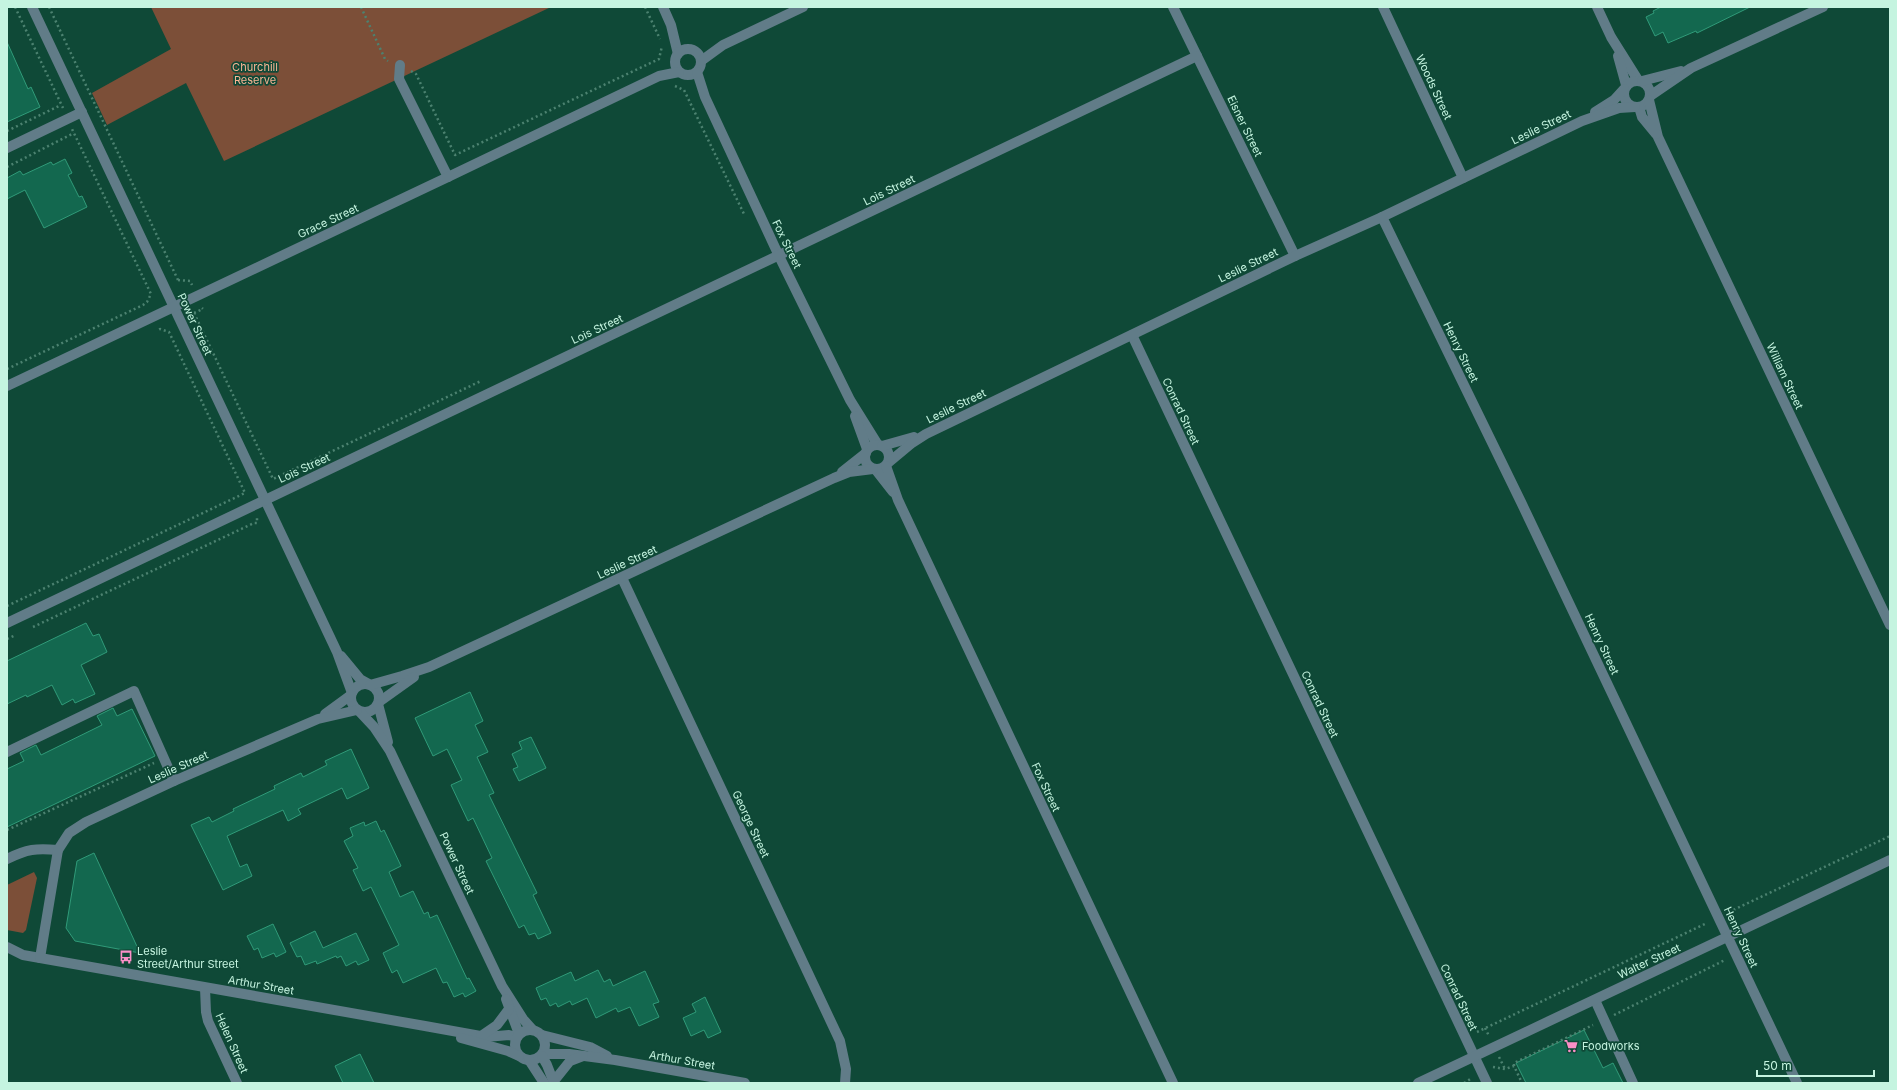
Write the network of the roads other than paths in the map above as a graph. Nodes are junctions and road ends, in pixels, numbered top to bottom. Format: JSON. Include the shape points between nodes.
{"nodes":[{"id":1,"x":32,"y":7,"type":"edge"},
{"id":2,"x":663,"y":7,"type":"edge"},
{"id":3,"x":803,"y":7,"type":"edge"},
{"id":4,"x":1173,"y":7,"type":"edge"},
{"id":5,"x":1383,"y":7,"type":"edge"},
{"id":6,"x":1597,"y":7,"type":"edge"},
{"id":7,"x":1823,"y":7,"type":"edge"},
{"id":8,"x":671,"y":25,"type":"junction"},
{"id":9,"x":1611,"y":37,"type":"junction"},
{"id":10,"x":695,"y":54,"type":"junction"},
{"id":11,"x":1197,"y":56,"type":"junction"},
{"id":12,"x":676,"y":57,"type":"junction"},
{"id":13,"x":400,"y":65,"type":"road end"},
{"id":14,"x":1691,"y":68,"type":"junction"},
{"id":15,"x":664,"y":73,"type":"junction"},
{"id":16,"x":688,"y":73,"type":"junction"},
{"id":17,"x":1640,"y":81,"type":"junction"},
{"id":18,"x":1625,"y":87,"type":"junction"},
{"id":19,"x":1649,"y":98,"type":"junction"},
{"id":20,"x":1637,"y":107,"type":"junction"},
{"id":21,"x":82,"y":112,"type":"junction"},
{"id":22,"x":1582,"y":121,"type":"junction"},
{"id":23,"x":1658,"y":137,"type":"junction"},
{"id":24,"x":7,"y":148,"type":"edge"},
{"id":25,"x":448,"y":177,"type":"junction"},
{"id":26,"x":1463,"y":178,"type":"junction"},
{"id":27,"x":1382,"y":217,"type":"junction"},
{"id":28,"x":779,"y":256,"type":"junction"},
{"id":29,"x":1295,"y":256,"type":"junction"},
{"id":30,"x":174,"y":307,"type":"junction"},
{"id":31,"x":1132,"y":335,"type":"junction"},
{"id":32,"x":7,"y":386,"type":"edge"},
{"id":33,"x":850,"y":400,"type":"junction"},
{"id":34,"x":926,"y":434,"type":"junction"},
{"id":35,"x":880,"y":445,"type":"junction"},
{"id":36,"x":866,"y":451,"type":"junction"},
{"id":37,"x":887,"y":464,"type":"junction"},
{"id":38,"x":874,"y":469,"type":"junction"},
{"id":39,"x":834,"y":478,"type":"junction"},
{"id":40,"x":266,"y":500,"type":"junction"},
{"id":41,"x":898,"y":500,"type":"junction"},
{"id":42,"x":622,"y":578,"type":"junction"},
{"id":43,"x":7,"y":623,"type":"edge"},
{"id":44,"x":1890,"y":625,"type":"edge"},
{"id":45,"x":338,"y":652,"type":"junction"},
{"id":46,"x":429,"y":667,"type":"junction"},
{"id":47,"x":369,"y":684,"type":"junction"},
{"id":48,"x":352,"y":694,"type":"junction"},
{"id":49,"x":379,"y":703,"type":"junction"},
{"id":50,"x":358,"y":710,"type":"junction"},
{"id":51,"x":318,"y":719,"type":"junction"},
{"id":52,"x":390,"y":751,"type":"junction"},
{"id":53,"x":7,"y":752,"type":"edge"},
{"id":54,"x":174,"y":781,"type":"junction"},
{"id":55,"x":58,"y":850,"type":"junction"},
{"id":56,"x":7,"y":859,"type":"edge"},
{"id":57,"x":1890,"y":860,"type":"edge"},
{"id":58,"x":1728,"y":938,"type":"junction"},
{"id":59,"x":7,"y":948,"type":"edge"},
{"id":60,"x":22,"y":955,"type":"junction"},
{"id":61,"x":7,"y":956,"type":"edge"},
{"id":62,"x":40,"y":958,"type":"junction"},
{"id":63,"x":502,"y":986,"type":"junction"},
{"id":64,"x":205,"y":988,"type":"junction"},
{"id":65,"x":1595,"y":1000,"type":"junction"},
{"id":66,"x":509,"y":1009,"type":"junction"},
{"id":67,"x":425,"y":1026,"type":"junction"},
{"id":68,"x":532,"y":1029,"type":"junction"},
{"id":69,"x":542,"y":1034,"type":"junction"},
{"id":70,"x":481,"y":1036,"type":"junction"},
{"id":71,"x":518,"y":1036,"type":"junction"},
{"id":72,"x":542,"y":1055,"type":"junction"},
{"id":73,"x":520,"y":1056,"type":"junction"},
{"id":74,"x":583,"y":1056,"type":"junction"},
{"id":75,"x":1474,"y":1056,"type":"junction"},
{"id":76,"x":530,"y":1060,"type":"junction"},
{"id":77,"x":615,"y":1060,"type":"junction"},
{"id":78,"x":550,"y":1082,"type":"edge"},
{"id":79,"x":237,"y":1083,"type":"edge"},
{"id":80,"x":745,"y":1083,"type":"edge"},
{"id":81,"x":845,"y":1083,"type":"edge"},
{"id":82,"x":1173,"y":1083,"type":"edge"},
{"id":83,"x":1418,"y":1083,"type":"edge"},
{"id":84,"x":1487,"y":1083,"type":"edge"},
{"id":85,"x":1633,"y":1083,"type":"edge"},
{"id":86,"x":1797,"y":1083,"type":"edge"}],
"edges":[{"from":1,"to":21,"type":"street","name":"Power Street"},
{"from":2,"to":8,"type":"street"},
{"from":3,"to":10,"type":"street","via":[[723,45]]},
{"from":4,"to":11,"type":"street","name":"Eisner Street"},
{"from":5,"to":26,"type":"street","name":"Woods Street"},
{"from":6,"to":9,"type":"street"},
{"from":7,"to":14,"type":"street"},
{"from":8,"to":10,"type":"street"},
{"from":8,"to":12,"type":"street"},
{"from":9,"to":17,"type":"street"},
{"from":9,"to":18,"type":"street"},
{"from":10,"to":12,"type":"street","name":"Grace Street"},
{"from":10,"to":16,"type":"street"},
{"from":11,"to":28,"type":"street","name":"Lois Street"},
{"from":11,"to":29,"type":"street","name":"Eisner Street"},
{"from":12,"to":15,"type":"street","name":"Grace Street"},
{"from":12,"to":16,"type":"street","name":"Fox Street","via":[[675,64]]},
{"from":13,"to":25,"type":"street","via":[[399,79]]},
{"from":14,"to":17,"type":"street"},
{"from":14,"to":19,"type":"street"},
{"from":15,"to":16,"type":"street","name":"Grace Street"},
{"from":15,"to":25,"type":"street","name":"Grace Street"},
{"from":16,"to":28,"type":"street","name":"Fox Street","via":[[704,97]]},
{"from":17,"to":18,"type":"street","via":[[1630,82]]},
{"from":17,"to":19,"type":"street","via":[[1649,87]]},
{"from":18,"to":20,"type":"street","via":[[1624,98],[1630,105]]},
{"from":18,"to":22,"type":"street","name":"Leslie Street","via":[[1614,100]]},
{"from":19,"to":20,"type":"street"},
{"from":19,"to":23,"type":"street","name":"William Street"},
{"from":20,"to":22,"type":"street","name":"Leslie Street","via":[[1619,108]]},
{"from":20,"to":23,"type":"street","name":"William Street"},
{"from":21,"to":24,"type":"street"},
{"from":21,"to":30,"type":"street","name":"Power Street"},
{"from":22,"to":26,"type":"street","name":"Leslie Street"},
{"from":23,"to":44,"type":"street","name":"William Street"},
{"from":25,"to":30,"type":"street","name":"Grace Street"},
{"from":26,"to":27,"type":"street","name":"Leslie Street"},
{"from":27,"to":29,"type":"street","name":"Leslie Street"},
{"from":27,"to":58,"type":"street","name":"Henry Street"},
{"from":28,"to":33,"type":"street","name":"Fox Street"},
{"from":28,"to":40,"type":"street","name":"Lois Street"},
{"from":29,"to":31,"type":"street","name":"Leslie Street"},
{"from":30,"to":32,"type":"street","name":"Grace Street"},
{"from":30,"to":40,"type":"street","name":"Power Street"},
{"from":31,"to":34,"type":"street","name":"Leslie Street"},
{"from":31,"to":75,"type":"street","name":"Conrad Street"},
{"from":33,"to":35,"type":"street","name":"Fox Street"},
{"from":33,"to":36,"type":"street","name":"Fox Street"},
{"from":34,"to":35,"type":"street","name":"Leslie Street"},
{"from":34,"to":37,"type":"street","name":"Leslie Street"},
{"from":35,"to":36,"type":"street"},
{"from":35,"to":37,"type":"street","via":[[888,451]]},
{"from":36,"to":38,"type":"street","via":[[865,460]]},
{"from":36,"to":39,"type":"street","name":"Leslie Street"},
{"from":37,"to":38,"type":"street","via":[[880,469]]},
{"from":37,"to":41,"type":"street","name":"Fox Street"},
{"from":38,"to":39,"type":"street","name":"Leslie Street","via":[[849,472]]},
{"from":38,"to":41,"type":"street","name":"Fox Street"},
{"from":39,"to":42,"type":"street","name":"Leslie Street"},
{"from":40,"to":43,"type":"street","name":"Lois Street"},
{"from":40,"to":45,"type":"street","name":"Power Street"},
{"from":41,"to":82,"type":"street","name":"Fox Street"},
{"from":42,"to":46,"type":"street","name":"Leslie Street"},
{"from":42,"to":81,"type":"street","name":"George Street","via":[[840,1041],[846,1069]]},
{"from":45,"to":47,"type":"street","name":"Power Street","via":[[360,679]]},
{"from":45,"to":48,"type":"street","name":"Power Street"},
{"from":46,"to":47,"type":"street","name":"Leslie Street"},
{"from":46,"to":49,"type":"street","name":"Leslie Street"},
{"from":47,"to":48,"type":"street","via":[[360,685]]},
{"from":47,"to":49,"type":"street","via":[[379,694]]},
{"from":48,"to":50,"type":"street","via":[[352,704]]},
{"from":48,"to":51,"type":"street","name":"Leslie Street"},
{"from":49,"to":50,"type":"street","via":[[372,711]]},
{"from":49,"to":52,"type":"street","name":"Power Street"},
{"from":50,"to":51,"type":"street","name":"Leslie Street"},
{"from":50,"to":52,"type":"street","name":"Power Street","via":[[374,727]]},
{"from":51,"to":54,"type":"street","name":"Leslie Street"},
{"from":52,"to":63,"type":"street","name":"Power Street"},
{"from":53,"to":54,"type":"street","via":[[134,691]]},
{"from":54,"to":55,"type":"street","name":"Leslie Street","via":[[78,827],[63,840]]},
{"from":55,"to":56,"type":"street","via":[[30,849]]},
{"from":55,"to":62,"type":"street","name":"Leslie Street"},
{"from":57,"to":58,"type":"street","name":"Walter Street"},
{"from":58,"to":65,"type":"street","name":"Walter Street"},
{"from":58,"to":86,"type":"street","name":"Henry Street"},
{"from":59,"to":60,"type":"street","name":"Arthur Street"},
{"from":60,"to":61,"type":"street","name":"Arthur Street"},
{"from":60,"to":62,"type":"street","name":"Arthur Street"},
{"from":62,"to":64,"type":"street","name":"Arthur Street"},
{"from":63,"to":66,"type":"street","name":"Power Street"},
{"from":63,"to":68,"type":"street","name":"Power Street"},
{"from":64,"to":67,"type":"street","name":"Arthur Street"},
{"from":64,"to":79,"type":"street","name":"Helen Street","via":[[208,1021]]},
{"from":65,"to":75,"type":"street","name":"Walter Street"},
{"from":65,"to":85,"type":"street"},
{"from":66,"to":70,"type":"street","via":[[497,1025]]},
{"from":66,"to":71,"type":"street","name":"Power Street"},
{"from":67,"to":70,"type":"street","name":"Arthur Street"},
{"from":67,"to":73,"type":"street","name":"Arthur Street"},
{"from":68,"to":69,"type":"street"},
{"from":68,"to":71,"type":"street"},
{"from":69,"to":72,"type":"street","via":[[546,1044]]},
{"from":69,"to":77,"type":"street","name":"Arthur Street","via":[[590,1047]]},
{"from":70,"to":71,"type":"street","name":"Arthur Street"},
{"from":71,"to":73,"type":"street","via":[[515,1046]]},
{"from":72,"to":74,"type":"street","name":"Arthur Street"},
{"from":72,"to":76,"type":"street"},
{"from":72,"to":78,"type":"street"},
{"from":73,"to":76,"type":"street"},
{"from":74,"to":77,"type":"street","name":"Arthur Street"},
{"from":74,"to":78,"type":"street","via":[[570,1061]]},
{"from":75,"to":83,"type":"street","name":"Walter Street"},
{"from":75,"to":84,"type":"street","name":"Conrad Street"},
{"from":76,"to":78,"type":"street"},
{"from":77,"to":80,"type":"street","name":"Arthur Street"}]}
